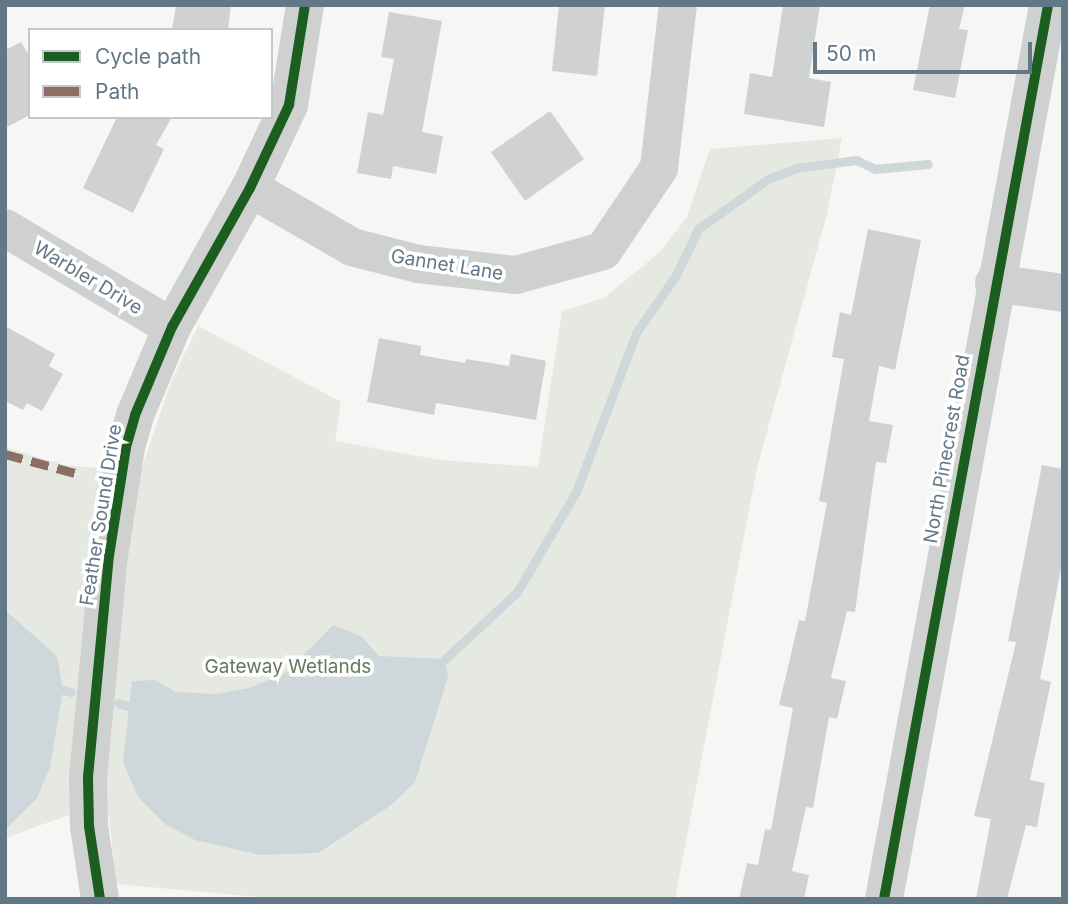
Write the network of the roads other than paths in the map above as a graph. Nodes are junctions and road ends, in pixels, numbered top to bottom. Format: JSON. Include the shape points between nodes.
{"nodes":[{"id":1,"x":305,"y":5,"type":"edge"},
{"id":2,"x":678,"y":5,"type":"edge"},
{"id":3,"x":1048,"y":5,"type":"edge"},
{"id":4,"x":250,"y":188,"type":"junction"},
{"id":5,"x":5,"y":229,"type":"edge"},
{"id":6,"x":994,"y":283,"type":"junction"},
{"id":7,"x":1063,"y":293,"type":"edge"},
{"id":8,"x":172,"y":327,"type":"junction"},
{"id":9,"x":100,"y":899,"type":"edge"},
{"id":10,"x":884,"y":899,"type":"edge"}],
"edges":[{"from":1,"to":4,"type":"street","name":"Feather Sound Drive","via":[[289,106]]},
{"from":2,"to":4,"type":"street","name":"Gannet Lane","via":[[659,168],[603,251],[516,275],[418,264],[352,247]]},
{"from":3,"to":6,"type":"street","name":"North Pinecrest Road"},
{"from":4,"to":8,"type":"street","name":"Feather Sound Drive"},
{"from":5,"to":8,"type":"street","name":"Warbler Drive"},
{"from":6,"to":7,"type":"street"},
{"from":6,"to":10,"type":"street","name":"North Pinecrest Road"},
{"from":8,"to":9,"type":"street","name":"Feather Sound Drive","via":[[135,415],[109,556],[88,777],[89,826]]}]}
